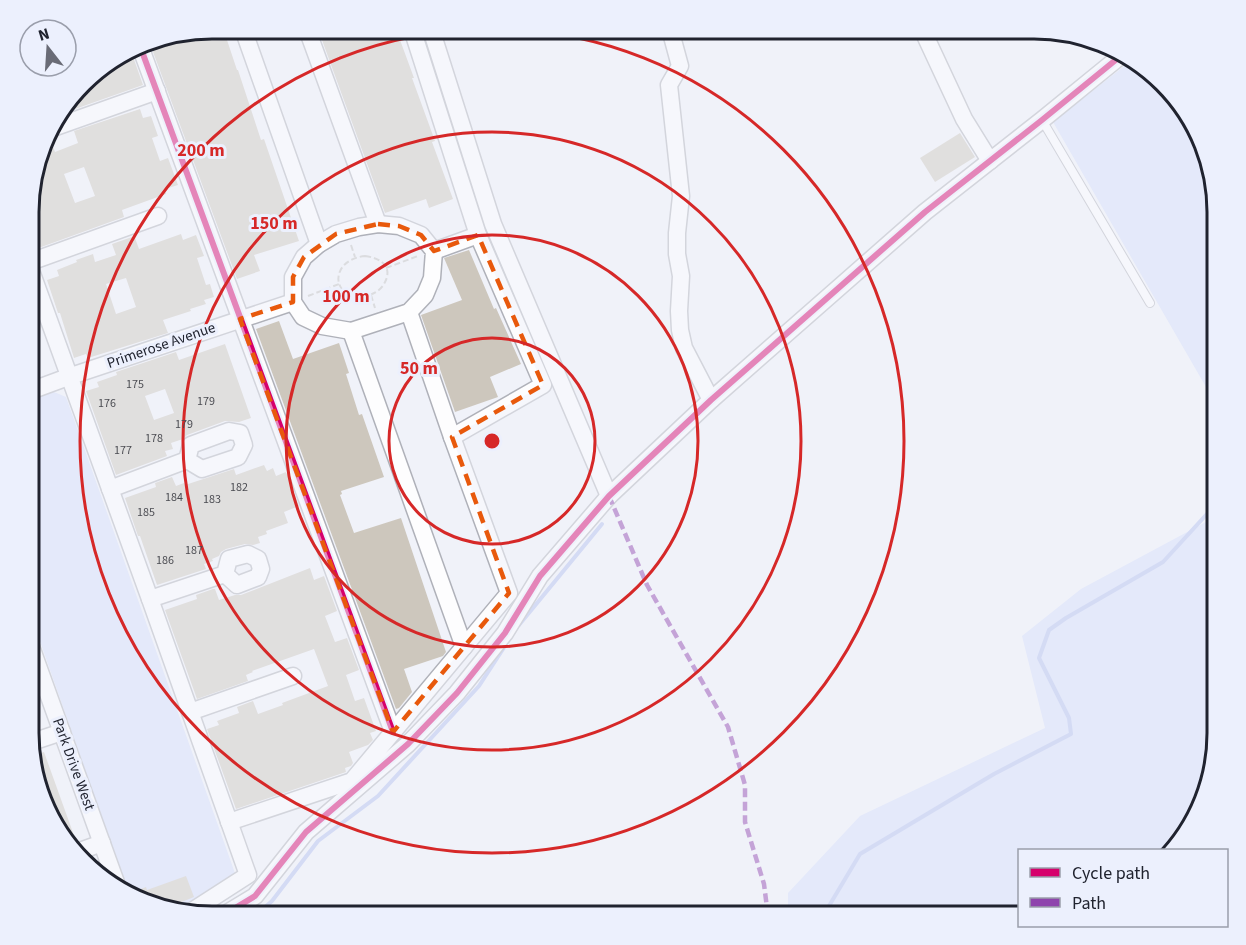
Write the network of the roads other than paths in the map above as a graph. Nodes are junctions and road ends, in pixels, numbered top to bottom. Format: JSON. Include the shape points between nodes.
{"nodes":[{"id":1,"x":247,"y":39,"type":"edge"},
{"id":2,"x":311,"y":39,"type":"edge"},
{"id":3,"x":415,"y":39,"type":"edge"},
{"id":4,"x":434,"y":39,"type":"edge"},
{"id":5,"x":673,"y":39,"type":"edge"},
{"id":6,"x":927,"y":39,"type":"edge"},
{"id":7,"x":143,"y":54,"type":"edge"},
{"id":8,"x":1116,"y":60,"type":"edge"},
{"id":9,"x":157,"y":91,"type":"junction"},
{"id":10,"x":1042,"y":120,"type":"junction"},
{"id":11,"x":63,"y":124,"type":"edge"},
{"id":12,"x":990,"y":161,"type":"junction"},
{"id":13,"x":158,"y":216,"type":"dead end"},
{"id":14,"x":378,"y":224,"type":"junction"},
{"id":15,"x":478,"y":235,"type":"junction"},
{"id":16,"x":319,"y":244,"type":"junction"},
{"id":17,"x":434,"y":251,"type":"junction"},
{"id":18,"x":39,"y":259,"type":"edge"},
{"id":19,"x":39,"y":294,"type":"edge"},
{"id":20,"x":293,"y":302,"type":"junction"},
{"id":21,"x":1150,"y":303,"type":"dead end"},
{"id":22,"x":409,"y":312,"type":"junction"},
{"id":23,"x":240,"y":319,"type":"junction"},
{"id":24,"x":351,"y":331,"type":"junction"},
{"id":25,"x":68,"y":377,"type":"junction"},
{"id":26,"x":39,"y":388,"type":"edge"},
{"id":27,"x":711,"y":400,"type":"junction"},
{"id":28,"x":452,"y":437,"type":"junction"},
{"id":29,"x":187,"y":460,"type":"dead end"},
{"id":30,"x":110,"y":489,"type":"junction"},
{"id":31,"x":609,"y":496,"type":"junction"},
{"id":32,"x":225,"y":574,"type":"dead end"},
{"id":33,"x":150,"y":599,"type":"junction"},
{"id":34,"x":464,"y":647,"type":"junction"},
{"id":35,"x":39,"y":669,"type":"edge"},
{"id":36,"x":293,"y":675,"type":"dead end"},
{"id":37,"x":190,"y":712,"type":"junction"},
{"id":38,"x":62,"y":732,"type":"junction"},
{"id":39,"x":393,"y":732,"type":"junction"},
{"id":40,"x":39,"y":740,"type":"edge"},
{"id":41,"x":229,"y":822,"type":"junction"},
{"id":42,"x":102,"y":843,"type":"junction"},
{"id":43,"x":85,"y":849,"type":"edge"},
{"id":44,"x":113,"y":875,"type":"edge"},
{"id":45,"x":201,"y":906,"type":"edge"},
{"id":46,"x":238,"y":906,"type":"edge"}],
"edges":[{"from":1,"to":16,"type":"street"},
{"from":2,"to":14,"type":"street"},
{"from":3,"to":15,"type":"street"},
{"from":4,"to":31,"type":"street","via":[[493,224]]},
{"from":5,"to":27,"type":"street","via":[[680,66],[669,85],[681,196],[677,233],[680,330],[684,348]]},
{"from":6,"to":12,"type":"street","via":[[964,119]]},
{"from":7,"to":9,"type":"street"},
{"from":8,"to":10,"type":"street"},
{"from":9,"to":11,"type":"street"},
{"from":9,"to":23,"type":"street"},
{"from":10,"to":12,"type":"street"},
{"from":10,"to":21,"type":"lane"},
{"from":12,"to":27,"type":"street","via":[[925,212]]},
{"from":13,"to":18,"type":"street"},
{"from":14,"to":16,"type":"street","via":[[336,234]]},
{"from":14,"to":17,"type":"street","via":[[399,226],[421,235]]},
{"from":15,"to":17,"type":"street"},
{"from":15,"to":28,"type":"street","via":[[543,385]]},
{"from":16,"to":20,"type":"street","via":[[304,257],[292,277]]},
{"from":17,"to":22,"type":"street","via":[[432,278],[425,295]]},
{"from":19,"to":25,"type":"street"},
{"from":20,"to":23,"type":"street","name":"Primerose Avenue"},
{"from":20,"to":24,"type":"street","via":[[303,317],[321,326]]},
{"from":22,"to":24,"type":"street"},
{"from":22,"to":28,"type":"street"},
{"from":23,"to":25,"type":"street","name":"Primerose Avenue"},
{"from":23,"to":39,"type":"street"},
{"from":24,"to":34,"type":"street"},
{"from":25,"to":26,"type":"street","name":"Primerose Avenue"},
{"from":25,"to":30,"type":"street"},
{"from":27,"to":31,"type":"street"},
{"from":28,"to":34,"type":"street","via":[[509,593]]},
{"from":29,"to":30,"type":"street"},
{"from":30,"to":33,"type":"street"},
{"from":31,"to":46,"type":"street","via":[[540,576],[505,633],[457,693],[408,744],[306,832],[255,896]]},
{"from":32,"to":33,"type":"street"},
{"from":33,"to":37,"type":"street"},
{"from":34,"to":39,"type":"street"},
{"from":35,"to":38,"type":"street","name":"Park Drive West"},
{"from":36,"to":37,"type":"street"},
{"from":37,"to":41,"type":"street"},
{"from":38,"to":40,"type":"street"},
{"from":38,"to":42,"type":"street","name":"Park Drive West"},
{"from":39,"to":41,"type":"street","via":[[352,781]]},
{"from":41,"to":45,"type":"street","via":[[248,875]]},
{"from":42,"to":43,"type":"street"},
{"from":42,"to":44,"type":"street","name":"Park Drive West"}]}
